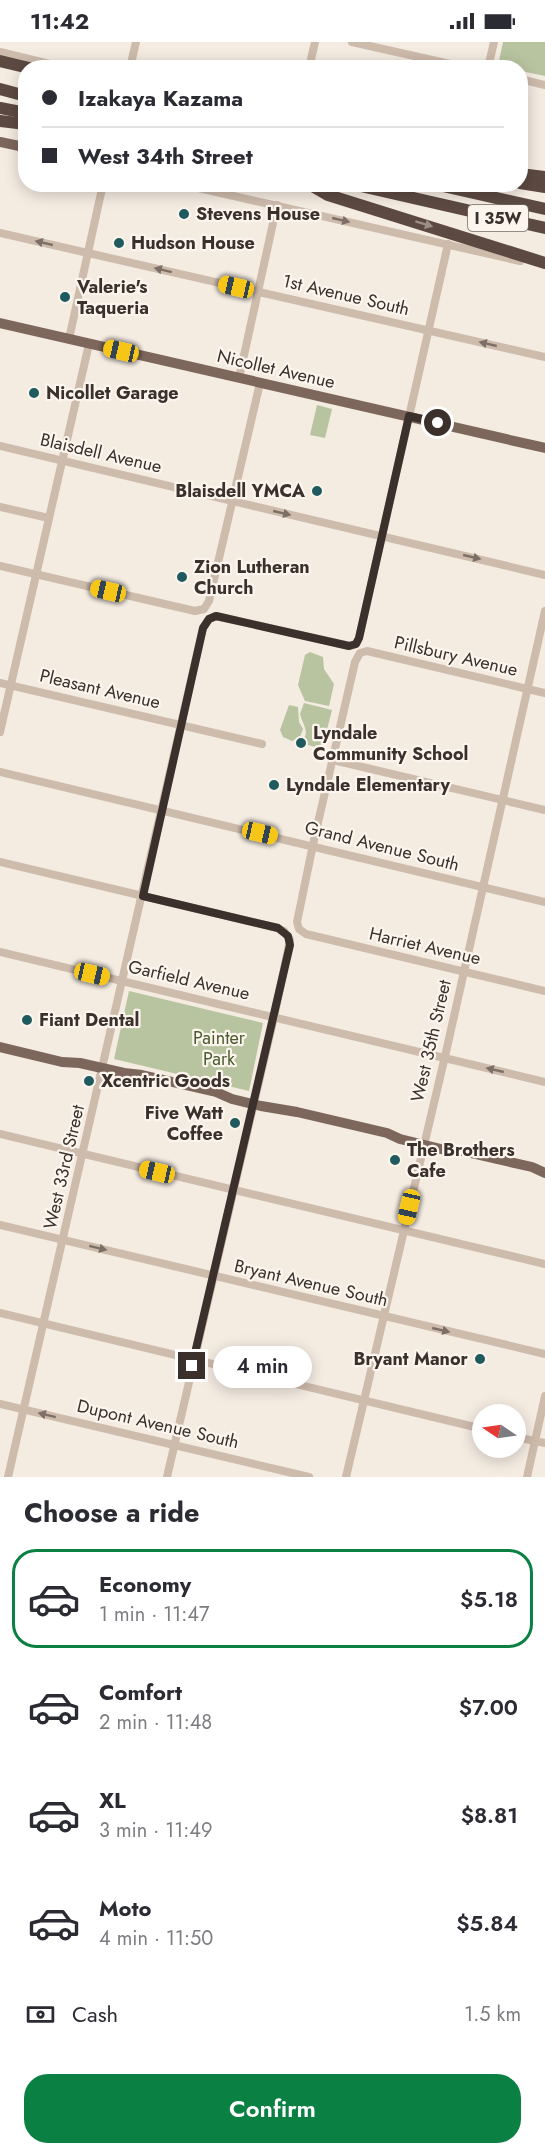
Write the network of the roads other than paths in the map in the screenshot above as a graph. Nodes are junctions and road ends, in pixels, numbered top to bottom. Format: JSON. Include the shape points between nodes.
{"nodes":[{"id":1,"x":136,"y":42,"type":"edge"},
{"id":2,"x":315,"y":42,"type":"edge"},
{"id":3,"x":352,"y":42,"type":"edge"},
{"id":4,"x":494,"y":42,"type":"edge"},
{"id":5,"x":0,"y":52,"type":"edge"},
{"id":6,"x":33,"y":60,"type":"edge"},
{"id":7,"x":132,"y":60,"type":"edge"},
{"id":8,"x":311,"y":60,"type":"edge"},
{"id":9,"x":432,"y":60,"type":"edge"},
{"id":10,"x":490,"y":60,"type":"edge"},
{"id":11,"x":0,"y":61,"type":"edge"},
{"id":12,"x":18,"y":65,"type":"edge"},
{"id":13,"x":528,"y":81,"type":"edge"},
{"id":14,"x":545,"y":85,"type":"edge"},
{"id":15,"x":0,"y":89,"type":"edge"},
{"id":16,"x":18,"y":94,"type":"edge"},
{"id":17,"x":0,"y":101,"type":"edge"},
{"id":18,"x":18,"y":104,"type":"edge"},
{"id":19,"x":0,"y":108,"type":"edge"},
{"id":20,"x":18,"y":111,"type":"edge"},
{"id":21,"x":0,"y":121,"type":"edge"},
{"id":22,"x":18,"y":123,"type":"edge"},
{"id":23,"x":0,"y":142,"type":"edge"},
{"id":24,"x":18,"y":146,"type":"edge"},
{"id":25,"x":528,"y":171,"type":"edge"},
{"id":26,"x":528,"y":175,"type":"edge"},
{"id":27,"x":545,"y":176,"type":"edge"},
{"id":28,"x":528,"y":184,"type":"edge"},
{"id":29,"x":545,"y":187,"type":"edge"},
{"id":30,"x":101,"y":192,"type":"edge"},
{"id":31,"x":218,"y":192,"type":"edge"},
{"id":32,"x":323,"y":192,"type":"edge"},
{"id":33,"x":387,"y":192,"type":"edge"},
{"id":34,"x":470,"y":192,"type":"edge"},
{"id":35,"x":277,"y":205,"type":"junction"},
{"id":36,"x":545,"y":209,"type":"edge"},
{"id":37,"x":545,"y":228,"type":"edge"},
{"id":38,"x":0,"y":233,"type":"edge"},
{"id":39,"x":448,"y":244,"type":"junction"},
{"id":40,"x":87,"y":253,"type":"junction"},
{"id":41,"x":545,"y":265,"type":"edge"},
{"id":42,"x":258,"y":292,"type":"junction"},
{"id":43,"x":0,"y":323,"type":"edge"},
{"id":44,"x":428,"y":330,"type":"junction"},
{"id":45,"x":69,"y":339,"type":"junction"},
{"id":46,"x":89,"y":344,"type":"junction"},
{"id":47,"x":545,"y":357,"type":"edge"},
{"id":48,"x":238,"y":378,"type":"junction"},
{"id":49,"x":260,"y":383,"type":"junction"},
{"id":50,"x":409,"y":416,"type":"junction"},
{"id":51,"x":0,"y":446,"type":"edge"},
{"id":52,"x":545,"y":448,"type":"edge"},
{"id":53,"x":63,"y":460,"type":"junction"},
{"id":54,"x":232,"y":501,"type":"junction"},
{"id":55,"x":0,"y":507,"type":"edge"},
{"id":56,"x":49,"y":518,"type":"junction"},
{"id":57,"x":382,"y":537,"type":"junction"},
{"id":58,"x":0,"y":566,"type":"edge"},
{"id":59,"x":36,"y":574,"type":"junction"},
{"id":60,"x":545,"y":575,"type":"edge"},
{"id":61,"x":545,"y":611,"type":"edge"},
{"id":62,"x":0,"y":683,"type":"edge"},
{"id":63,"x":11,"y":686,"type":"junction"},
{"id":64,"x":527,"y":689,"type":"junction"},
{"id":65,"x":545,"y":693,"type":"edge"},
{"id":66,"x":182,"y":725,"type":"junction"},
{"id":67,"x":0,"y":732,"type":"edge"},
{"id":68,"x":262,"y":744,"type":"dead end"},
{"id":69,"x":333,"y":760,"type":"junction"},
{"id":70,"x":0,"y":772,"type":"edge"},
{"id":71,"x":502,"y":800,"type":"junction"},
{"id":72,"x":163,"y":810,"type":"junction"},
{"id":73,"x":545,"y":810,"type":"edge"},
{"id":74,"x":313,"y":845,"type":"junction"},
{"id":75,"x":0,"y":862,"type":"edge"},
{"id":76,"x":482,"y":887,"type":"junction"},
{"id":77,"x":143,"y":896,"type":"junction"},
{"id":78,"x":545,"y":902,"type":"edge"},
{"id":79,"x":0,"y":952,"type":"edge"},
{"id":80,"x":463,"y":972,"type":"junction"},
{"id":81,"x":123,"y":982,"type":"junction"},
{"id":82,"x":545,"y":991,"type":"edge"},
{"id":83,"x":274,"y":1017,"type":"junction"},
{"id":84,"x":0,"y":1041,"type":"edge"},
{"id":85,"x":0,"y":1047,"type":"edge"},
{"id":86,"x":444,"y":1058,"type":"junction"},
{"id":87,"x":80,"y":1063,"type":"junction"},
{"id":88,"x":103,"y":1068,"type":"junction"},
{"id":89,"x":545,"y":1082,"type":"edge"},
{"id":90,"x":254,"y":1105,"type":"junction"},
{"id":91,"x":0,"y":1134,"type":"edge"},
{"id":92,"x":424,"y":1145,"type":"junction"},
{"id":93,"x":84,"y":1154,"type":"junction"},
{"id":94,"x":545,"y":1174,"type":"edge"},
{"id":95,"x":233,"y":1190,"type":"junction"},
{"id":96,"x":0,"y":1225,"type":"edge"},
{"id":97,"x":404,"y":1230,"type":"junction"},
{"id":98,"x":64,"y":1240,"type":"junction"},
{"id":99,"x":545,"y":1264,"type":"edge"},
{"id":100,"x":213,"y":1277,"type":"junction"},
{"id":101,"x":0,"y":1313,"type":"edge"},
{"id":102,"x":384,"y":1317,"type":"junction"},
{"id":103,"x":44,"y":1324,"type":"junction"},
{"id":104,"x":545,"y":1354,"type":"edge"},
{"id":105,"x":194,"y":1360,"type":"junction"},
{"id":106,"x":545,"y":1396,"type":"edge"},
{"id":107,"x":364,"y":1401,"type":"junction"},
{"id":108,"x":0,"y":1404,"type":"edge"},
{"id":109,"x":24,"y":1409,"type":"junction"},
{"id":110,"x":472,"y":1426,"type":"edge"},
{"id":111,"x":526,"y":1439,"type":"edge"},
{"id":112,"x":535,"y":1441,"type":"junction"},
{"id":113,"x":545,"y":1443,"type":"edge"},
{"id":114,"x":174,"y":1446,"type":"junction"},
{"id":115,"x":8,"y":1477,"type":"edge"},
{"id":116,"x":167,"y":1477,"type":"edge"},
{"id":117,"x":309,"y":1477,"type":"edge"},
{"id":118,"x":346,"y":1477,"type":"edge"},
{"id":119,"x":527,"y":1477,"type":"edge"}],
"edges":[{"from":1,"to":7,"type":"street"},
{"from":2,"to":8,"type":"street"},
{"from":3,"to":9,"type":"street"},
{"from":4,"to":10,"type":"street"},
{"from":5,"to":6,"type":"street"},
{"from":11,"to":12,"type":"highway"},
{"from":13,"to":14,"type":"street"},
{"from":15,"to":16,"type":"highway"},
{"from":17,"to":18,"type":"highway"},
{"from":19,"to":20,"type":"highway"},
{"from":21,"to":22,"type":"highway"},
{"from":23,"to":24,"type":"main road"},
{"from":25,"to":27,"type":"street"},
{"from":26,"to":27,"type":"highway"},
{"from":28,"to":29,"type":"highway"},
{"from":30,"to":40,"type":"street"},
{"from":31,"to":35,"type":"street"},
{"from":32,"to":41,"type":"highway","one_way":true},
{"from":33,"to":37,"type":"highway","number":"I 35W"},
{"from":34,"to":36,"type":"highway","number":"I 35W"},
{"from":35,"to":39,"type":"street","one_way":true},
{"from":35,"to":42,"type":"street"},
{"from":40,"to":38,"type":"street","name":"1st Avenue South","one_way":true},
{"from":39,"to":41,"type":"street"},
{"from":39,"to":44,"type":"street"},
{"from":42,"to":40,"type":"street","name":"1st Avenue South","one_way":true},
{"from":40,"to":45,"type":"street"},
{"from":42,"to":44,"type":"street","name":"1st Avenue South"},
{"from":42,"to":48,"type":"street"},
{"from":43,"to":45,"type":"main road","name":"Nicollet Avenue"},
{"from":47,"to":44,"type":"street","name":"1st Avenue South","one_way":true},
{"from":44,"to":50,"type":"street"},
{"from":45,"to":46,"type":"main road","name":"Nicollet Avenue"},
{"from":46,"to":48,"type":"main road","name":"Nicollet Avenue"},
{"from":46,"to":53,"type":"street"},
{"from":48,"to":49,"type":"main road","name":"Nicollet Avenue"},
{"from":49,"to":50,"type":"main road","name":"Nicollet Avenue"},
{"from":49,"to":54,"type":"street"},
{"from":50,"to":52,"type":"main road","name":"Nicollet Avenue"},
{"from":50,"to":57,"type":"street"},
{"from":51,"to":53,"type":"street","name":"Blaisdell Avenue"},
{"from":53,"to":54,"type":"street","name":"Blaisdell Avenue"},
{"from":53,"to":56,"type":"street"},
{"from":54,"to":57,"type":"street","name":"Blaisdell Avenue","one_way":true},
{"from":54,"to":59,"type":"street","via":[[204,609],[195,611]]},
{"from":55,"to":56,"type":"street"},
{"from":56,"to":59,"type":"street"},
{"from":57,"to":60,"type":"street","name":"Blaisdell Avenue","one_way":true},
{"from":57,"to":66,"type":"street","name":"West 33rd Street","via":[[356,644],[349,646],[216,616],[209,619],[203,628]]},
{"from":58,"to":59,"type":"street"},
{"from":59,"to":63,"type":"street"},
{"from":61,"to":64,"type":"street","name":"West 35th Street"},
{"from":62,"to":63,"type":"street","name":"Pleasant Avenue"},
{"from":63,"to":66,"type":"street","name":"Pleasant Avenue"},
{"from":63,"to":67,"type":"street"},
{"from":64,"to":65,"type":"street","name":"Pillsbury Avenue"},
{"from":64,"to":69,"type":"street","name":"Pillsbury Avenue","via":[[367,651],[360,653]]},
{"from":64,"to":71,"type":"street","name":"West 35th Street"},
{"from":66,"to":68,"type":"street","name":"Pleasant Avenue"},
{"from":66,"to":72,"type":"street","name":"West 33rd Street"},
{"from":69,"to":71,"type":"street"},
{"from":69,"to":74,"type":"street"},
{"from":70,"to":72,"type":"street","name":"Grand Avenue South"},
{"from":71,"to":73,"type":"street"},
{"from":71,"to":76,"type":"street","name":"West 35th Street"},
{"from":72,"to":74,"type":"street","name":"Grand Avenue South"},
{"from":72,"to":77,"type":"street","name":"West 33rd Street"},
{"from":74,"to":76,"type":"street","name":"Grand Avenue South"},
{"from":74,"to":80,"type":"street","name":"Harriet Avenue","via":[[298,915],[299,928],[306,934]]},
{"from":75,"to":77,"type":"street"},
{"from":76,"to":78,"type":"street","name":"Grand Avenue South"},
{"from":76,"to":80,"type":"street","name":"West 35th Street"},
{"from":77,"to":81,"type":"street","name":"West 33rd Street"},
{"from":77,"to":83,"type":"street","via":[[278,928],[288,936],[290,945]]},
{"from":79,"to":81,"type":"street","name":"Garfield Avenue"},
{"from":80,"to":82,"type":"street","name":"Harriet Avenue"},
{"from":80,"to":86,"type":"street","name":"West 35th Street"},
{"from":81,"to":83,"type":"street","name":"Garfield Avenue"},
{"from":81,"to":88,"type":"street","name":"West 33rd Street"},
{"from":83,"to":86,"type":"street","name":"Garfield Avenue"},
{"from":83,"to":90,"type":"street"},
{"from":84,"to":87,"type":"main road"},
{"from":85,"to":87,"type":"main road"},
{"from":89,"to":86,"type":"street","name":"Garfield Avenue","one_way":true},
{"from":86,"to":92,"type":"street","name":"West 35th Street"},
{"from":87,"to":88,"type":"main road"},
{"from":88,"to":90,"type":"main road","via":[[216,1092]]},
{"from":88,"to":93,"type":"street","name":"West 33rd Street"},
{"from":90,"to":92,"type":"main road","via":[[387,1133]]},
{"from":90,"to":95,"type":"street"},
{"from":91,"to":93,"type":"street"},
{"from":92,"to":94,"type":"main road","via":[[531,1174]]},
{"from":92,"to":97,"type":"street","name":"West 35th Street"},
{"from":93,"to":95,"type":"street"},
{"from":93,"to":98,"type":"street","name":"West 33rd Street"},
{"from":95,"to":97,"type":"street"},
{"from":95,"to":100,"type":"street"},
{"from":96,"to":98,"type":"street","name":"Bryant Avenue South"},
{"from":97,"to":99,"type":"street"},
{"from":97,"to":102,"type":"street","name":"West 35th Street"},
{"from":98,"to":100,"type":"street","name":"Bryant Avenue South","one_way":true},
{"from":98,"to":103,"type":"street","name":"West 33rd Street"},
{"from":100,"to":102,"type":"street","name":"Bryant Avenue South"},
{"from":100,"to":105,"type":"street"},
{"from":101,"to":103,"type":"street"},
{"from":102,"to":104,"type":"street","name":"Bryant Avenue South","one_way":true},
{"from":102,"to":107,"type":"street","name":"West 35th Street"},
{"from":103,"to":105,"type":"street"},
{"from":103,"to":109,"type":"street","name":"West 33rd Street"},
{"from":105,"to":107,"type":"street"},
{"from":105,"to":114,"type":"street"},
{"from":106,"to":112,"type":"street"},
{"from":107,"to":110,"type":"street"},
{"from":107,"to":118,"type":"street","name":"West 35th Street"},
{"from":108,"to":109,"type":"street","name":"Dupont Avenue South"},
{"from":114,"to":109,"type":"street","name":"Dupont Avenue South","one_way":true},
{"from":109,"to":115,"type":"street","name":"West 33rd Street"},
{"from":111,"to":112,"type":"street"},
{"from":112,"to":113,"type":"street"},
{"from":112,"to":119,"type":"street"},
{"from":114,"to":116,"type":"street"},
{"from":114,"to":117,"type":"street","name":"Dupont Avenue South"}]}
